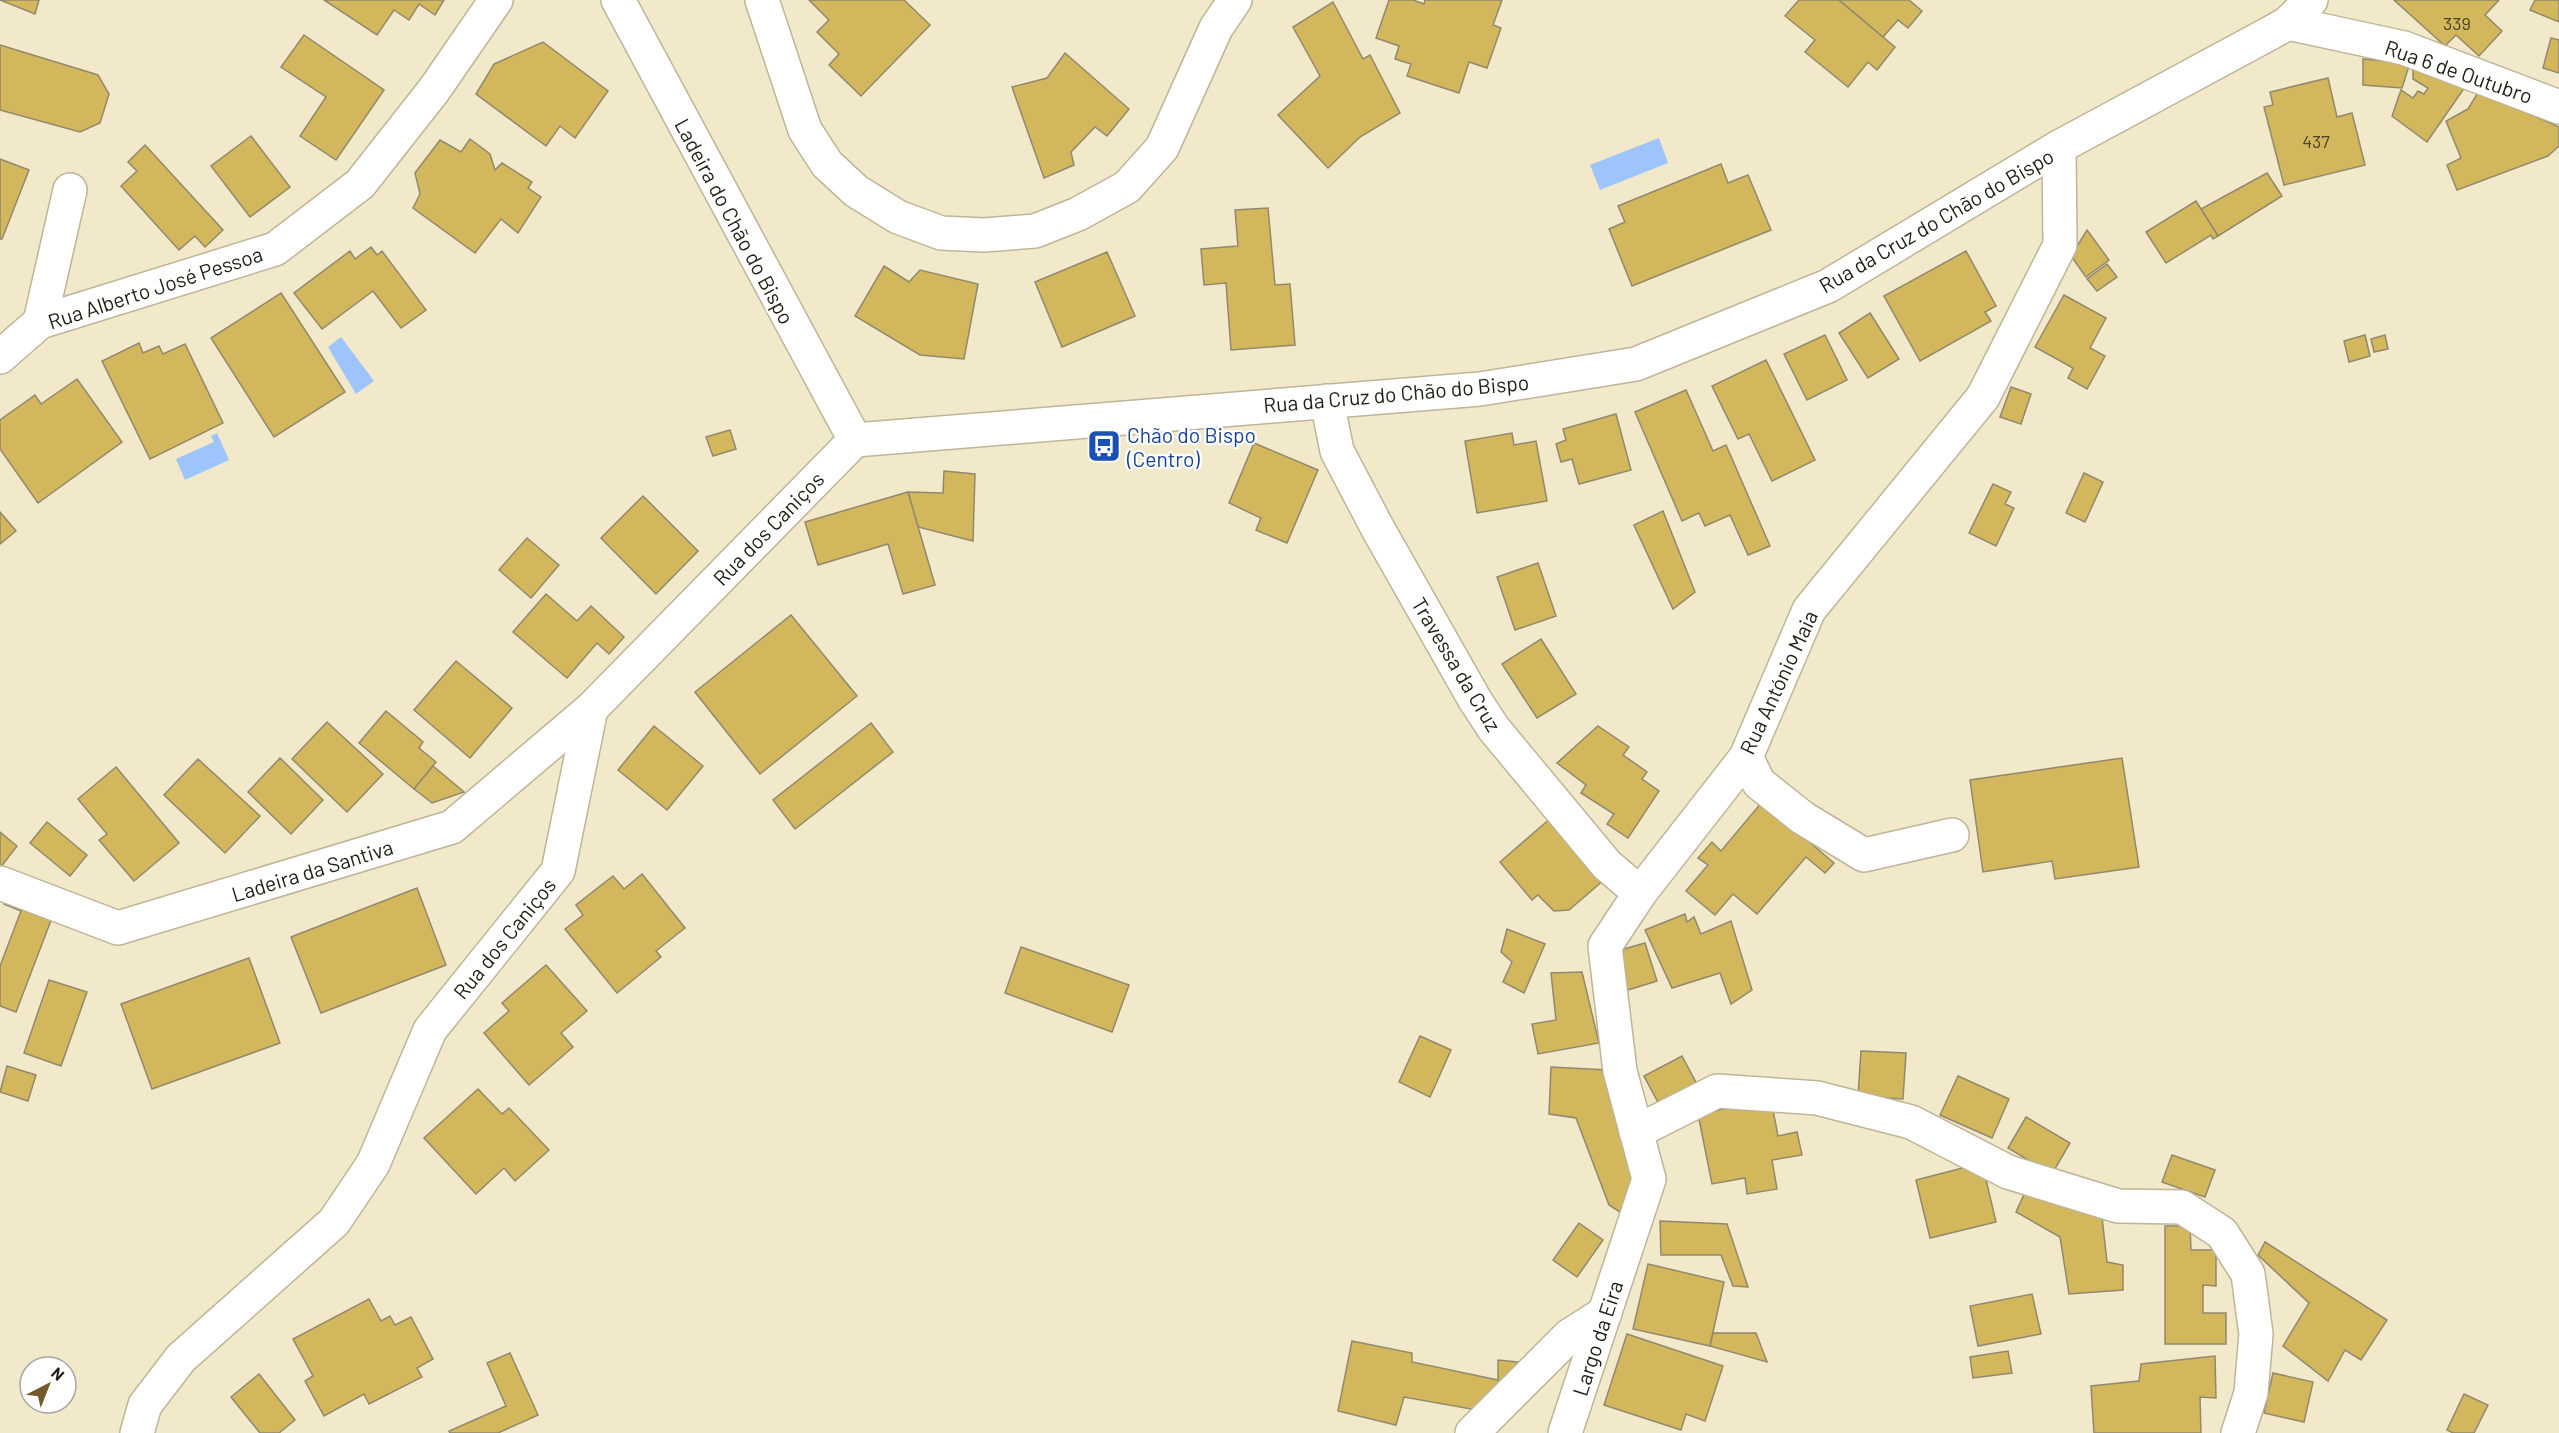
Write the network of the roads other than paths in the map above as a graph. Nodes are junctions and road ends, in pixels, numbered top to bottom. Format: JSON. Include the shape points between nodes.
{"nodes":[{"id":1,"x":496,"y":0,"type":"edge"},
{"id":2,"x":618,"y":0,"type":"edge"},
{"id":3,"x":762,"y":0,"type":"edge"},
{"id":4,"x":1235,"y":0,"type":"edge"},
{"id":5,"x":2311,"y":0,"type":"edge"},
{"id":6,"x":2288,"y":23,"type":"junction"},
{"id":7,"x":2559,"y":107,"type":"edge"},
{"id":8,"x":2060,"y":147,"type":"junction"},
{"id":9,"x":70,"y":190,"type":"dead end"},
{"id":10,"x":40,"y":322,"type":"junction"},
{"id":11,"x":0,"y":357,"type":"edge"},
{"id":12,"x":1327,"y":401,"type":"junction"},
{"id":13,"x":855,"y":441,"type":"junction"},
{"id":14,"x":591,"y":709,"type":"junction"},
{"id":15,"x":1746,"y":757,"type":"junction"},
{"id":16,"x":1952,"y":835,"type":"dead end"},
{"id":17,"x":0,"y":883,"type":"edge"},
{"id":18,"x":1640,"y":893,"type":"junction"},
{"id":19,"x":1636,"y":1132,"type":"junction"},
{"id":20,"x":1628,"y":1243,"type":"joint"},
{"id":21,"x":1605,"y":1313,"type":"junction"},
{"id":22,"x":137,"y":1433,"type":"edge"},
{"id":23,"x":1472,"y":1433,"type":"edge"},
{"id":24,"x":1565,"y":1433,"type":"edge"},
{"id":25,"x":2238,"y":1433,"type":"edge"}],
"edges":[{"from":1,"to":10,"type":"street","name":"Rua Alberto José Pessoa","via":[[434,90],[360,184],[275,249]]},
{"from":2,"to":13,"type":"street","name":"Ladeira do Chão do Bispo"},
{"from":3,"to":4,"type":"street","via":[[805,130],[827,164],[856,192],[898,217],[941,233],[984,235],[1035,231],[1078,214],[1127,187],[1162,148],[1216,28]]},
{"from":5,"to":6,"type":"street","name":"Rua da Cruz do Chão do Bispo"},
{"from":6,"to":7,"type":"street","name":"Rua 6 de Outubro","via":[[2404,48]]},
{"from":6,"to":8,"type":"street","name":"Rua da Cruz do Chão do Bispo"},
{"from":8,"to":12,"type":"street","name":"Rua da Cruz do Chão do Bispo","via":[[1828,286],[1636,364],[1480,389]]},
{"from":8,"to":15,"type":"street","name":"Rua António Maia","via":[[2060,245],[1983,397],[1809,610]]},
{"from":9,"to":10,"type":"street"},
{"from":10,"to":11,"type":"street","name":"Rua Alberto José Pessoa"},
{"from":12,"to":13,"type":"street","name":"Rua da Cruz do Chão do Bispo"},
{"from":12,"to":18,"type":"street","name":"Travessa da Cruz","via":[[1337,452],[1494,729],[1607,865]]},
{"from":13,"to":14,"type":"street","name":"Rua dos Caniços"},
{"from":14,"to":17,"type":"street","name":"Ladeira da Santiva","via":[[452,827],[118,928]]},
{"from":14,"to":22,"type":"street","name":"Rua dos Caniços","via":[[558,871],[430,1030],[373,1164],[334,1222],[181,1358],[145,1405]]},
{"from":15,"to":16,"type":"street","via":[[1759,783],[1803,818],[1864,855]]},
{"from":15,"to":18,"type":"street","name":"Rua António Maia"},
{"from":18,"to":19,"type":"street","name":"Rua António Maia","via":[[1605,946],[1620,1071]]},
{"from":19,"to":20,"type":"street","name":"Rua António Maia","via":[[1649,1179]]},
{"from":19,"to":25,"type":"street","via":[[1717,1091],[1817,1098],[1911,1122],[2008,1172],[2118,1206],[2182,1207],[2222,1233],[2248,1274],[2256,1334],[2251,1393]]},
{"from":20,"to":21,"type":"street","name":"Largo da Eira"},
{"from":21,"to":23,"type":"street","via":[[1569,1336]]},
{"from":21,"to":24,"type":"street","name":"Largo da Eira"}]}
